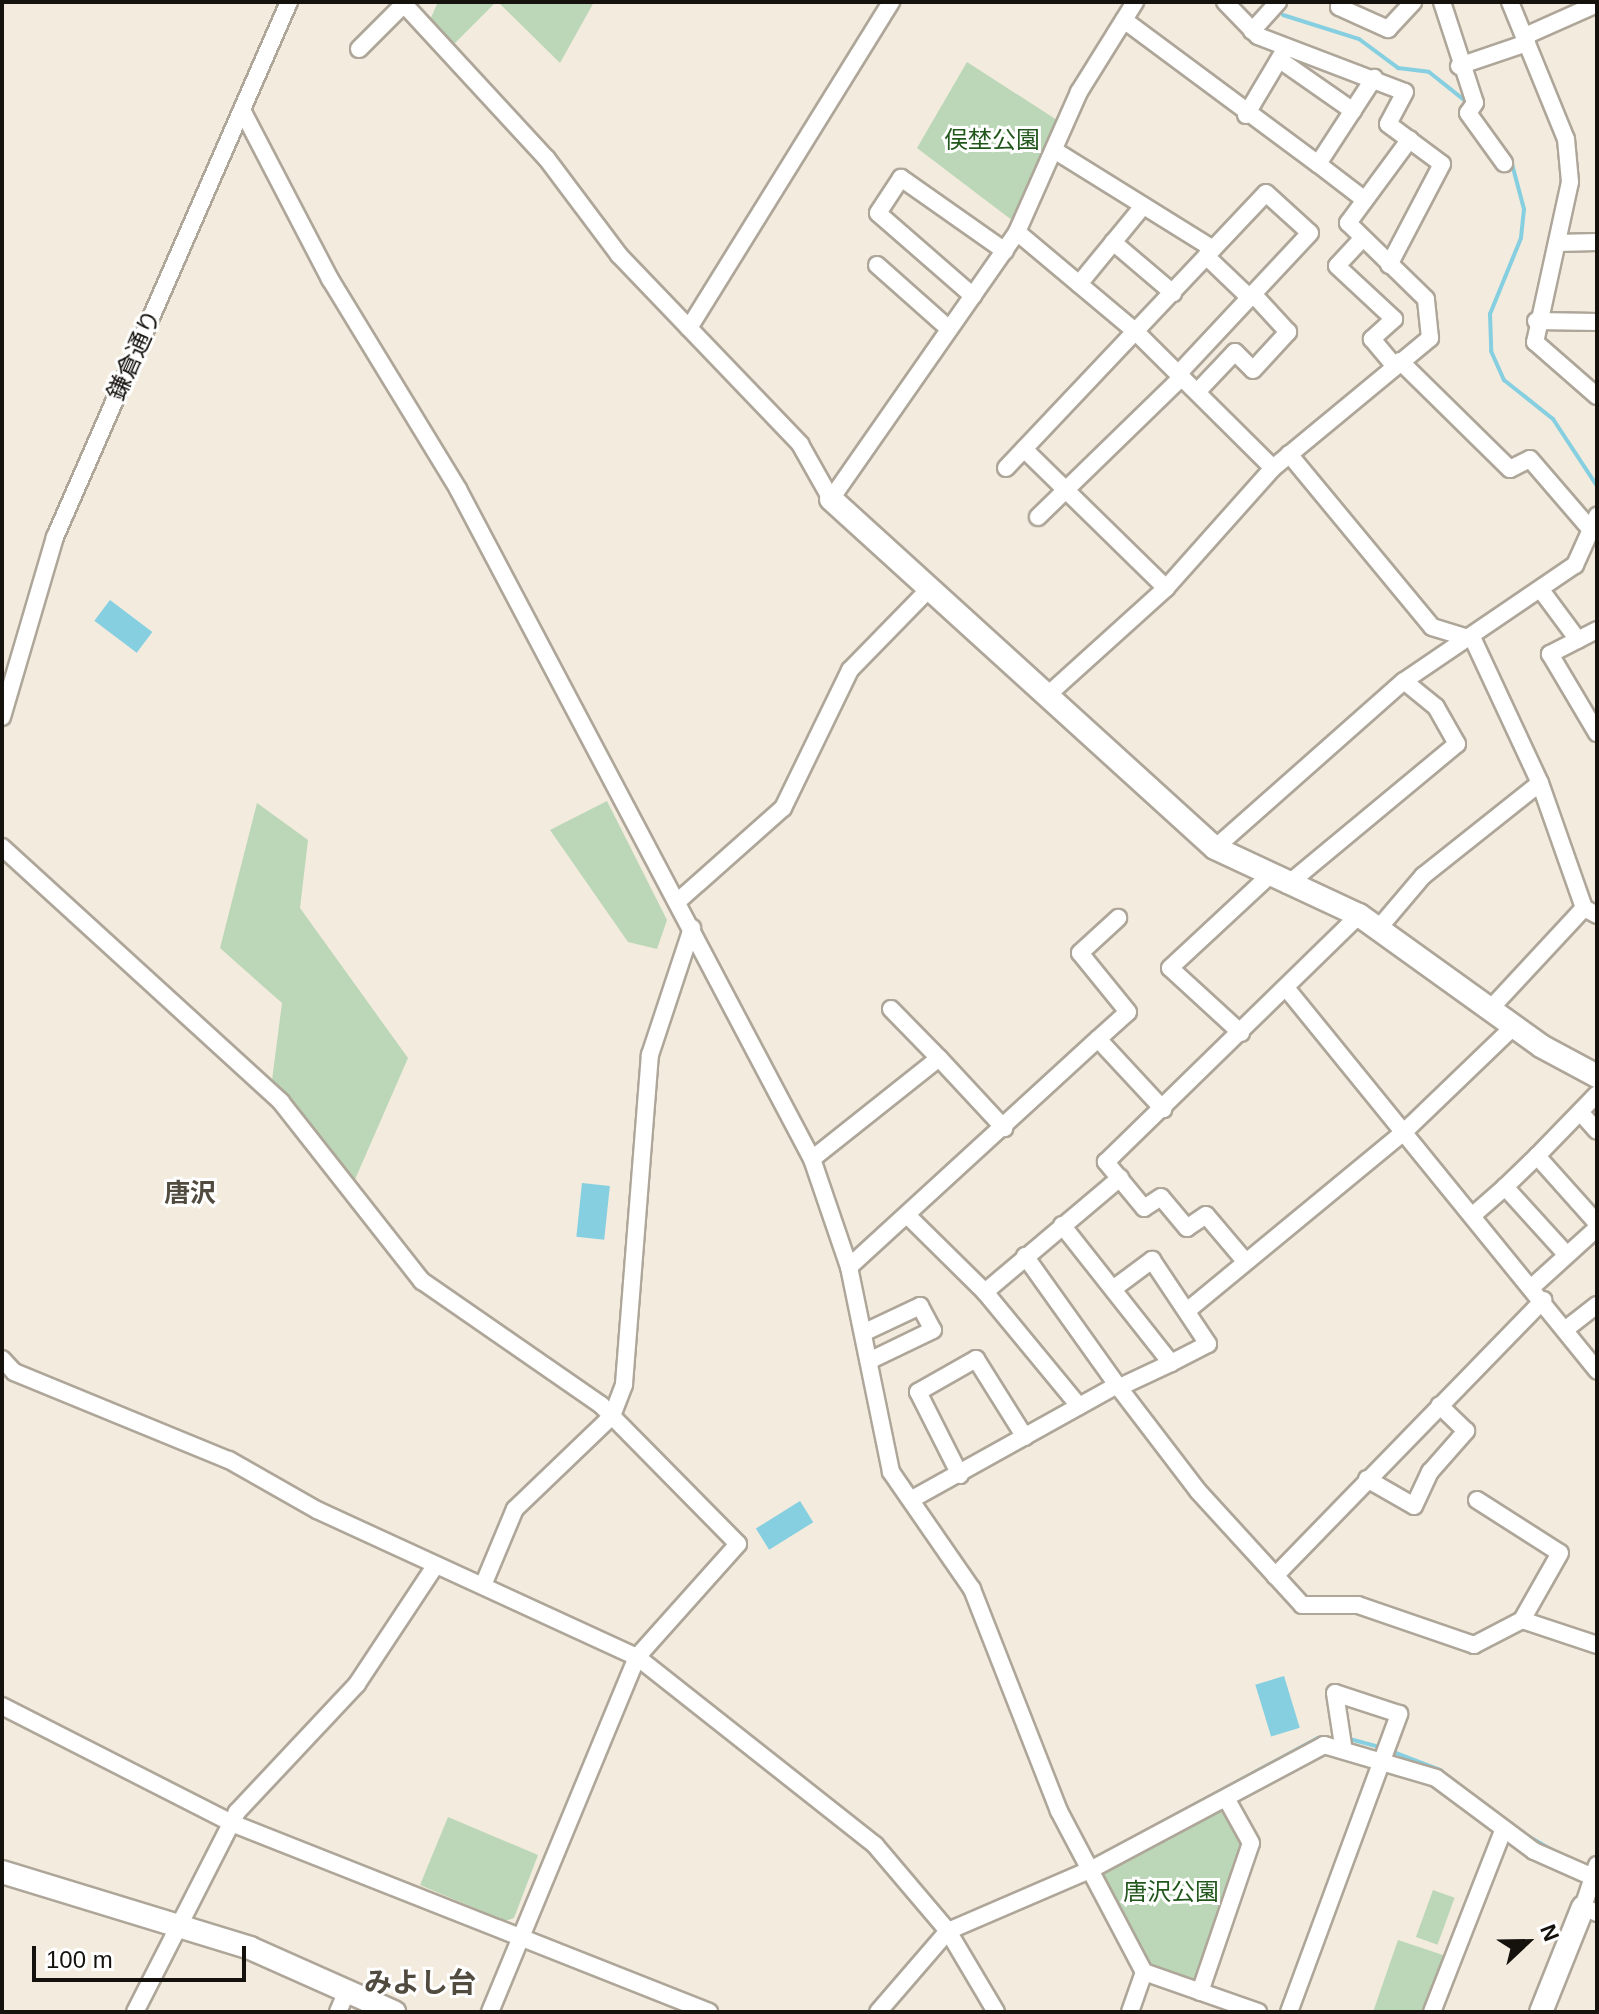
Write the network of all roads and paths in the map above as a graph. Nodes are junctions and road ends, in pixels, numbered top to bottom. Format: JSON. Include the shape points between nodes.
{"nodes":[{"id":1,"x":289,"y":2,"type":"edge"},
{"id":2,"x":891,"y":2,"type":"edge"},
{"id":3,"x":1135,"y":2,"type":"edge"},
{"id":4,"x":1225,"y":2,"type":"edge"},
{"id":5,"x":1278,"y":2,"type":"edge"},
{"id":6,"x":1413,"y":2,"type":"edge"},
{"id":7,"x":1442,"y":2,"type":"edge"},
{"id":8,"x":1510,"y":2,"type":"edge"},
{"id":9,"x":403,"y":3,"type":"edge"},
{"id":10,"x":1337,"y":4,"type":"edge"},
{"id":11,"x":1597,"y":4,"type":"edge"},
{"id":12,"x":1124,"y":20,"type":"junction"},
{"id":13,"x":1252,"y":31,"type":"junction"},
{"id":14,"x":1526,"y":39,"type":"junction"},
{"id":15,"x":359,"y":49,"type":"dead end"},
{"id":16,"x":1284,"y":52,"type":"junction"},
{"id":17,"x":1459,"y":66,"type":"junction"},
{"id":18,"x":1374,"y":78,"type":"junction"},
{"id":19,"x":242,"y":110,"type":"junction"},
{"id":20,"x":1353,"y":111,"type":"junction"},
{"id":21,"x":1246,"y":115,"type":"junction"},
{"id":22,"x":1410,"y":139,"type":"junction"},
{"id":23,"x":1054,"y":150,"type":"junction"},
{"id":24,"x":1504,"y":163,"type":"dead end"},
{"id":25,"x":1318,"y":164,"type":"junction"},
{"id":26,"x":1365,"y":200,"type":"junction"},
{"id":27,"x":1143,"y":206,"type":"junction"},
{"id":28,"x":1017,"y":232,"type":"junction"},
{"id":29,"x":1361,"y":240,"type":"junction"},
{"id":30,"x":1113,"y":242,"type":"junction"},
{"id":31,"x":1597,"y":242,"type":"edge"},
{"id":32,"x":1557,"y":243,"type":"junction"},
{"id":33,"x":1005,"y":251,"type":"junction"},
{"id":34,"x":1210,"y":253,"type":"junction"},
{"id":35,"x":877,"y":265,"type":"dead end"},
{"id":36,"x":1389,"y":265,"type":"junction"},
{"id":37,"x":1079,"y":284,"type":"junction"},
{"id":38,"x":1173,"y":293,"type":"junction"},
{"id":39,"x":973,"y":296,"type":"junction"},
{"id":40,"x":1251,"y":296,"type":"junction"},
{"id":41,"x":1536,"y":321,"type":"junction"},
{"id":42,"x":1597,"y":322,"type":"edge"},
{"id":43,"x":689,"y":328,"type":"junction"},
{"id":44,"x":949,"y":329,"type":"junction"},
{"id":45,"x":1136,"y":332,"type":"junction"},
{"id":46,"x":1397,"y":363,"type":"junction"},
{"id":47,"x":1180,"y":375,"type":"junction"},
{"id":48,"x":1197,"y":392,"type":"junction"},
{"id":49,"x":1597,"y":396,"type":"edge"},
{"id":50,"x":1024,"y":449,"type":"junction"},
{"id":51,"x":1289,"y":454,"type":"junction"},
{"id":52,"x":1006,"y":468,"type":"dead end"},
{"id":53,"x":1273,"y":468,"type":"junction"},
{"id":54,"x":1066,"y":490,"type":"junction"},
{"id":55,"x":831,"y":499,"type":"junction"},
{"id":56,"x":1038,"y":517,"type":"dead end"},
{"id":57,"x":1594,"y":523,"type":"edge"},
{"id":58,"x":931,"y":587,"type":"junction"},
{"id":59,"x":1166,"y":588,"type":"junction"},
{"id":60,"x":1541,"y":590,"type":"junction"},
{"id":61,"x":1597,"y":630,"type":"edge"},
{"id":62,"x":1468,"y":637,"type":"junction"},
{"id":63,"x":1578,"y":640,"type":"junction"},
{"id":64,"x":1404,"y":681,"type":"junction"},
{"id":65,"x":1051,"y":692,"type":"junction"},
{"id":66,"x":2,"y":717,"type":"edge"},
{"id":67,"x":1597,"y":733,"type":"edge"},
{"id":68,"x":1540,"y":783,"type":"junction"},
{"id":69,"x":2,"y":847,"type":"edge"},
{"id":70,"x":1215,"y":848,"type":"junction"},
{"id":71,"x":1277,"y":882,"type":"junction"},
{"id":72,"x":677,"y":902,"type":"junction"},
{"id":73,"x":1594,"y":913,"type":"edge"},
{"id":74,"x":1359,"y":915,"type":"junction"},
{"id":75,"x":1118,"y":918,"type":"dead end"},
{"id":76,"x":692,"y":928,"type":"junction"},
{"id":77,"x":1378,"y":929,"type":"junction"},
{"id":78,"x":1287,"y":989,"type":"junction"},
{"id":79,"x":1492,"y":1007,"type":"junction"},
{"id":80,"x":891,"y":1009,"type":"dead end"},
{"id":81,"x":1515,"y":1025,"type":"junction"},
{"id":82,"x":1241,"y":1033,"type":"junction"},
{"id":83,"x":1098,"y":1039,"type":"junction"},
{"id":84,"x":939,"y":1058,"type":"junction"},
{"id":85,"x":1597,"y":1076,"type":"edge"},
{"id":86,"x":1597,"y":1094,"type":"edge"},
{"id":87,"x":1163,"y":1109,"type":"junction"},
{"id":88,"x":1580,"y":1112,"type":"junction"},
{"id":89,"x":1004,"y":1128,"type":"junction"},
{"id":90,"x":1405,"y":1131,"type":"junction"},
{"id":91,"x":1597,"y":1131,"type":"edge"},
{"id":92,"x":1537,"y":1156,"type":"junction"},
{"id":93,"x":812,"y":1159,"type":"junction"},
{"id":94,"x":1120,"y":1178,"type":"junction"},
{"id":95,"x":1505,"y":1187,"type":"junction"},
{"id":96,"x":908,"y":1216,"type":"junction"},
{"id":97,"x":1472,"y":1216,"type":"junction"},
{"id":98,"x":1062,"y":1225,"type":"junction"},
{"id":99,"x":1597,"y":1226,"type":"edge"},
{"id":100,"x":1566,"y":1254,"type":"junction"},
{"id":101,"x":1025,"y":1256,"type":"junction"},
{"id":102,"x":1245,"y":1261,"type":"junction"},
{"id":103,"x":849,"y":1267,"type":"junction"},
{"id":104,"x":1532,"y":1287,"type":"junction"},
{"id":105,"x":1113,"y":1289,"type":"junction"},
{"id":106,"x":985,"y":1292,"type":"junction"},
{"id":107,"x":1543,"y":1300,"type":"junction"},
{"id":108,"x":1597,"y":1305,"type":"edge"},
{"id":109,"x":1188,"y":1310,"type":"junction"},
{"id":110,"x":1566,"y":1329,"type":"junction"},
{"id":111,"x":865,"y":1332,"type":"junction"},
{"id":112,"x":2,"y":1359,"type":"edge"},
{"id":113,"x":869,"y":1361,"type":"junction"},
{"id":114,"x":1171,"y":1363,"type":"junction"},
{"id":115,"x":1597,"y":1371,"type":"edge"},
{"id":116,"x":1118,"y":1386,"type":"junction"},
{"id":117,"x":1439,"y":1405,"type":"junction"},
{"id":118,"x":1079,"y":1406,"type":"junction"},
{"id":119,"x":612,"y":1416,"type":"junction"},
{"id":120,"x":1025,"y":1437,"type":"junction"},
{"id":121,"x":960,"y":1475,"type":"junction"},
{"id":122,"x":1367,"y":1479,"type":"junction"},
{"id":123,"x":914,"y":1498,"type":"junction"},
{"id":124,"x":1477,"y":1500,"type":"dead end"},
{"id":125,"x":435,"y":1566,"type":"junction"},
{"id":126,"x":1275,"y":1576,"type":"junction"},
{"id":127,"x":484,"y":1583,"type":"junction"},
{"id":128,"x":1522,"y":1620,"type":"junction"},
{"id":129,"x":1597,"y":1645,"type":"edge"},
{"id":130,"x":637,"y":1657,"type":"junction"},
{"id":131,"x":2,"y":1706,"type":"edge"},
{"id":132,"x":1342,"y":1739,"type":"junction"},
{"id":133,"x":1385,"y":1753,"type":"junction"},
{"id":134,"x":1226,"y":1798,"type":"junction"},
{"id":135,"x":230,"y":1822,"type":"junction"},
{"id":136,"x":1503,"y":1831,"type":"junction"},
{"id":137,"x":1092,"y":1869,"type":"junction"},
{"id":138,"x":1595,"y":1870,"type":"edge"},
{"id":139,"x":2,"y":1872,"type":"edge"},
{"id":140,"x":1590,"y":1910,"type":"edge"},
{"id":141,"x":177,"y":1925,"type":"junction"},
{"id":142,"x":948,"y":1931,"type":"junction"},
{"id":143,"x":518,"y":1941,"type":"junction"},
{"id":144,"x":1144,"y":1972,"type":"junction"},
{"id":145,"x":1200,"y":1992,"type":"junction"},
{"id":146,"x":343,"y":2002,"type":"edge"},
{"id":147,"x":135,"y":2012,"type":"edge"},
{"id":148,"x":394,"y":2012,"type":"edge"},
{"id":149,"x":490,"y":2012,"type":"edge"},
{"id":150,"x":709,"y":2012,"type":"edge"},
{"id":151,"x":878,"y":2012,"type":"edge"},
{"id":152,"x":996,"y":2012,"type":"edge"},
{"id":153,"x":1130,"y":2012,"type":"edge"},
{"id":154,"x":1258,"y":2012,"type":"edge"},
{"id":155,"x":1289,"y":2012,"type":"edge"},
{"id":156,"x":1432,"y":2012,"type":"edge"},
{"id":157,"x":1541,"y":2012,"type":"edge"}],
"edges":[{"from":1,"to":19,"type":"street","name":"鎌倉通り"},
{"from":2,"to":43,"type":"street"},
{"from":3,"to":12,"type":"street"},
{"from":4,"to":13,"type":"street"},
{"from":5,"to":13,"type":"street"},
{"from":6,"to":10,"type":"street","via":[[1388,29]]},
{"from":7,"to":17,"type":"street"},
{"from":8,"to":14,"type":"street"},
{"from":9,"to":15,"type":"street"},
{"from":9,"to":43,"type":"street"},
{"from":11,"to":14,"type":"street"},
{"from":12,"to":21,"type":"street"},
{"from":12,"to":23,"type":"street","via":[[1079,92]]},
{"from":13,"to":16,"type":"street"},
{"from":14,"to":17,"type":"street"},
{"from":14,"to":32,"type":"street","via":[[1566,139],[1570,182]]},
{"from":16,"to":18,"type":"street"},
{"from":16,"to":20,"type":"street"},
{"from":16,"to":21,"type":"street"},
{"from":17,"to":24,"type":"street","via":[[1472,107]]},
{"from":18,"to":20,"type":"street"},
{"from":18,"to":22,"type":"street","via":[[1405,92],[1388,124]]},
{"from":19,"to":66,"type":"street","name":"鎌倉通り","via":[[55,537]]},
{"from":19,"to":72,"type":"street","via":[[330,279],[441,458]]},
{"from":20,"to":25,"type":"street"},
{"from":21,"to":25,"type":"street"},
{"from":22,"to":26,"type":"street"},
{"from":22,"to":36,"type":"street","via":[[1442,164]]},
{"from":23,"to":27,"type":"street"},
{"from":23,"to":28,"type":"street"},
{"from":25,"to":26,"type":"street"},
{"from":26,"to":29,"type":"street","via":[[1348,223]]},
{"from":27,"to":30,"type":"street"},
{"from":27,"to":34,"type":"street"},
{"from":28,"to":33,"type":"street"},
{"from":28,"to":37,"type":"street"},
{"from":29,"to":36,"type":"street"},
{"from":29,"to":46,"type":"street","via":[[1337,266],[1394,319],[1372,339]]},
{"from":30,"to":37,"type":"street"},
{"from":30,"to":38,"type":"street"},
{"from":31,"to":32,"type":"street"},
{"from":32,"to":41,"type":"street"},
{"from":33,"to":39,"type":"street"},
{"from":33,"to":39,"type":"street","via":[[901,178],[878,213]]},
{"from":34,"to":38,"type":"street"},
{"from":34,"to":40,"type":"street"},
{"from":34,"to":40,"type":"street","via":[[1266,193],[1310,233]]},
{"from":35,"to":44,"type":"street"},
{"from":36,"to":46,"type":"street","via":[[1426,299],[1430,338]]},
{"from":37,"to":45,"type":"street"},
{"from":38,"to":45,"type":"street"},
{"from":39,"to":44,"type":"street"},
{"from":40,"to":47,"type":"street"},
{"from":40,"to":48,"type":"street","via":[[1288,332],[1253,370],[1235,352]]},
{"from":41,"to":42,"type":"street"},
{"from":41,"to":49,"type":"street","via":[[1535,342]]},
{"from":43,"to":55,"type":"street","via":[[800,444]]},
{"from":44,"to":55,"type":"street"},
{"from":45,"to":47,"type":"street"},
{"from":45,"to":50,"type":"street"},
{"from":46,"to":51,"type":"street"},
{"from":46,"to":57,"type":"street","via":[[1510,469],[1530,459]]},
{"from":47,"to":48,"type":"street"},
{"from":47,"to":54,"type":"street"},
{"from":48,"to":53,"type":"street"},
{"from":50,"to":52,"type":"street"},
{"from":50,"to":54,"type":"street"},
{"from":51,"to":53,"type":"street"},
{"from":51,"to":62,"type":"street","via":[[1432,627]]},
{"from":53,"to":59,"type":"street"},
{"from":54,"to":56,"type":"street"},
{"from":54,"to":59,"type":"street"},
{"from":55,"to":58,"type":"street"},
{"from":57,"to":60,"type":"street","via":[[1575,565]]},
{"from":58,"to":65,"type":"street"},
{"from":58,"to":72,"type":"street","via":[[850,670],[783,808]]},
{"from":59,"to":65,"type":"street"},
{"from":60,"to":62,"type":"street"},
{"from":60,"to":63,"type":"street"},
{"from":61,"to":63,"type":"street"},
{"from":62,"to":64,"type":"street"},
{"from":62,"to":68,"type":"street"},
{"from":63,"to":67,"type":"street","via":[[1550,654]]},
{"from":64,"to":70,"type":"street"},
{"from":64,"to":71,"type":"street","via":[[1436,707],[1457,744]]},
{"from":65,"to":70,"type":"street"},
{"from":68,"to":73,"type":"street"},
{"from":68,"to":77,"type":"street","via":[[1423,876]]},
{"from":69,"to":119,"type":"street","via":[[281,1102],[422,1281]]},
{"from":70,"to":71,"type":"street"},
{"from":71,"to":74,"type":"street"},
{"from":71,"to":82,"type":"street","via":[[1170,968]]},
{"from":72,"to":76,"type":"street"},
{"from":73,"to":79,"type":"street"},
{"from":74,"to":77,"type":"street"},
{"from":74,"to":78,"type":"street"},
{"from":75,"to":83,"type":"street","via":[[1080,953],[1128,1012]]},
{"from":76,"to":93,"type":"street","via":[[746,1046]]},
{"from":76,"to":119,"type":"street","via":[[650,1055],[632,1351]]},
{"from":77,"to":79,"type":"street"},
{"from":78,"to":82,"type":"street"},
{"from":78,"to":90,"type":"street"},
{"from":79,"to":81,"type":"street"},
{"from":80,"to":84,"type":"street"},
{"from":81,"to":85,"type":"street"},
{"from":81,"to":90,"type":"street"},
{"from":82,"to":87,"type":"street"},
{"from":83,"to":87,"type":"street"},
{"from":83,"to":89,"type":"street"},
{"from":84,"to":89,"type":"street"},
{"from":84,"to":93,"type":"street"},
{"from":86,"to":88,"type":"street"},
{"from":87,"to":94,"type":"street","via":[[1106,1162]]},
{"from":88,"to":91,"type":"street"},
{"from":88,"to":92,"type":"street"},
{"from":89,"to":96,"type":"street"},
{"from":90,"to":97,"type":"street"},
{"from":90,"to":102,"type":"street"},
{"from":92,"to":95,"type":"street"},
{"from":92,"to":99,"type":"street"},
{"from":93,"to":103,"type":"street"},
{"from":94,"to":98,"type":"street"},
{"from":94,"to":102,"type":"street","via":[[1144,1208],[1161,1197],[1187,1228],[1206,1215]]},
{"from":95,"to":97,"type":"street"},
{"from":95,"to":100,"type":"street"},
{"from":96,"to":103,"type":"street"},
{"from":96,"to":106,"type":"street"},
{"from":97,"to":104,"type":"street"},
{"from":98,"to":101,"type":"street"},
{"from":98,"to":105,"type":"street"},
{"from":99,"to":100,"type":"street"},
{"from":100,"to":104,"type":"street"},
{"from":101,"to":106,"type":"street"},
{"from":101,"to":116,"type":"street"},
{"from":102,"to":109,"type":"street"},
{"from":103,"to":111,"type":"street"},
{"from":104,"to":107,"type":"street"},
{"from":105,"to":109,"type":"street","via":[[1152,1260]]},
{"from":105,"to":114,"type":"street"},
{"from":106,"to":118,"type":"street"},
{"from":107,"to":110,"type":"street"},
{"from":107,"to":117,"type":"street"},
{"from":108,"to":110,"type":"street"},
{"from":109,"to":114,"type":"street","via":[[1208,1344]]},
{"from":110,"to":115,"type":"street"},
{"from":111,"to":113,"type":"street"},
{"from":111,"to":113,"type":"street","via":[[920,1306],[933,1330]]},
{"from":112,"to":125,"type":"street","via":[[68,1396],[229,1460]]},
{"from":113,"to":123,"type":"street","via":[[882,1445],[891,1472]]},
{"from":114,"to":116,"type":"street"},
{"from":116,"to":118,"type":"street"},
{"from":116,"to":126,"type":"street","via":[[1198,1491]]},
{"from":117,"to":122,"type":"street"},
{"from":117,"to":122,"type":"street","via":[[1466,1431],[1430,1472],[1414,1506]]},
{"from":118,"to":120,"type":"street"},
{"from":119,"to":127,"type":"street","via":[[515,1509]]},
{"from":119,"to":130,"type":"street","via":[[738,1544]]},
{"from":120,"to":121,"type":"street"},
{"from":120,"to":121,"type":"street","via":[[976,1359],[918,1392]]},
{"from":121,"to":123,"type":"street"},
{"from":122,"to":126,"type":"street"},
{"from":123,"to":137,"type":"street","via":[[972,1589],[1059,1811]]},
{"from":124,"to":128,"type":"street","via":[[1560,1553]]},
{"from":125,"to":127,"type":"street"},
{"from":125,"to":135,"type":"street","via":[[357,1684]]},
{"from":126,"to":128,"type":"street","via":[[1302,1605],[1358,1605],[1474,1645]]},
{"from":127,"to":130,"type":"street"},
{"from":128,"to":129,"type":"street"},
{"from":130,"to":142,"type":"street","via":[[846,1818],[908,1878]]},
{"from":130,"to":143,"type":"street"},
{"from":131,"to":135,"type":"street"},
{"from":132,"to":133,"type":"street"},
{"from":132,"to":133,"type":"street","via":[[1335,1693],[1346,1692],[1399,1714]]},
{"from":132,"to":134,"type":"street"},
{"from":133,"to":136,"type":"street","via":[[1436,1778]]},
{"from":133,"to":155,"type":"street"},
{"from":134,"to":137,"type":"street"},
{"from":134,"to":145,"type":"street","via":[[1251,1843]]},
{"from":135,"to":141,"type":"street"},
{"from":135,"to":143,"type":"street"},
{"from":136,"to":138,"type":"street"},
{"from":136,"to":156,"type":"street"},
{"from":137,"to":142,"type":"street"},
{"from":137,"to":144,"type":"street"},
{"from":138,"to":140,"type":"street"},
{"from":139,"to":141,"type":"street"},
{"from":140,"to":157,"type":"street"},
{"from":141,"to":146,"type":"street"},
{"from":141,"to":147,"type":"street"},
{"from":142,"to":151,"type":"street"},
{"from":142,"to":152,"type":"street"},
{"from":143,"to":149,"type":"street"},
{"from":143,"to":150,"type":"street"},
{"from":144,"to":145,"type":"street"},
{"from":144,"to":153,"type":"street"},
{"from":145,"to":154,"type":"street"},
{"from":146,"to":148,"type":"street"}]}
